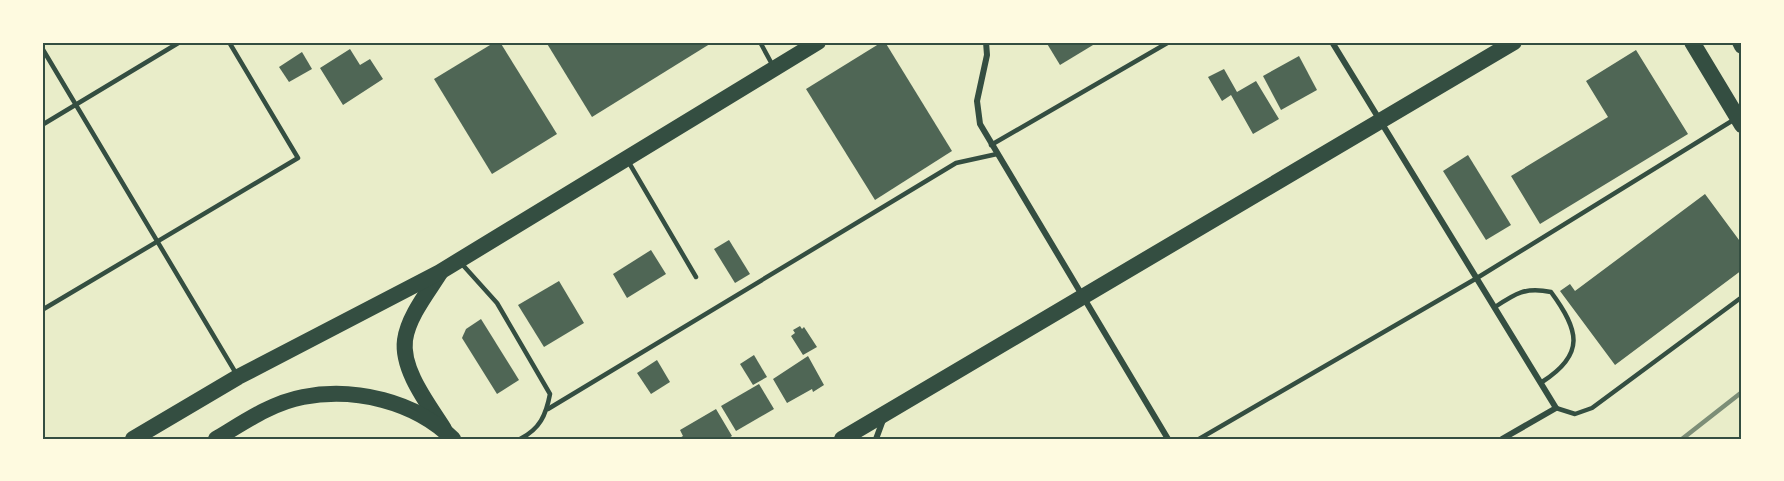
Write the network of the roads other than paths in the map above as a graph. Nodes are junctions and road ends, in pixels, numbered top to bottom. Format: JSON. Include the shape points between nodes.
{"nodes":[{"id":1,"x":180,"y":42,"type":"edge"},
{"id":2,"x":229,"y":42,"type":"edge"},
{"id":3,"x":760,"y":42,"type":"edge"},
{"id":4,"x":818,"y":42,"type":"edge"},
{"id":5,"x":986,"y":42,"type":"edge"},
{"id":6,"x":1169,"y":42,"type":"edge"},
{"id":7,"x":1332,"y":42,"type":"edge"},
{"id":8,"x":1514,"y":42,"type":"edge"},
{"id":9,"x":1692,"y":42,"type":"edge"},
{"id":10,"x":42,"y":48,"type":"edge"},
{"id":11,"x":774,"y":69,"type":"junction"},
{"id":12,"x":76,"y":105,"type":"junction"},
{"id":13,"x":1740,"y":121,"type":"edge"},
{"id":14,"x":1380,"y":122,"type":"junction"},
{"id":15,"x":42,"y":125,"type":"edge"},
{"id":16,"x":991,"y":145,"type":"junction"},
{"id":17,"x":997,"y":154,"type":"junction"},
{"id":18,"x":626,"y":159,"type":"junction"},
{"id":19,"x":157,"y":242,"type":"junction"},
{"id":20,"x":459,"y":261,"type":"junction"},
{"id":21,"x":440,"y":272,"type":"junction"},
{"id":22,"x":696,"y":277,"type":"dead end"},
{"id":23,"x":1477,"y":278,"type":"junction"},
{"id":24,"x":1082,"y":297,"type":"junction"},
{"id":25,"x":1742,"y":297,"type":"edge"},
{"id":26,"x":1495,"y":307,"type":"junction"},
{"id":27,"x":42,"y":310,"type":"edge"},
{"id":28,"x":238,"y":378,"type":"junction"},
{"id":29,"x":1542,"y":382,"type":"junction"},
{"id":30,"x":548,"y":408,"type":"junction"},
{"id":31,"x":1556,"y":408,"type":"junction"},
{"id":32,"x":885,"y":413,"type":"junction"},
{"id":33,"x":449,"y":436,"type":"edge"},
{"id":34,"x":133,"y":439,"type":"edge"},
{"id":35,"x":216,"y":439,"type":"edge"},
{"id":36,"x":520,"y":439,"type":"edge"},
{"id":37,"x":842,"y":439,"type":"edge"},
{"id":38,"x":876,"y":439,"type":"edge"},
{"id":39,"x":1168,"y":439,"type":"edge"},
{"id":40,"x":1199,"y":439,"type":"edge"},
{"id":41,"x":1502,"y":439,"type":"edge"}],
"edges":[{"from":1,"to":12,"type":"lane"},
{"from":2,"to":19,"type":"lane","via":[[298,158]]},
{"from":3,"to":11,"type":"lane"},
{"from":4,"to":11,"type":"highway"},
{"from":5,"to":16,"type":"street","via":[[987,56],[977,101],[980,124]]},
{"from":6,"to":16,"type":"lane"},
{"from":7,"to":14,"type":"street"},
{"from":8,"to":14,"type":"highway"},
{"from":9,"to":13,"type":"highway"},
{"from":10,"to":12,"type":"lane"},
{"from":11,"to":18,"type":"highway"},
{"from":12,"to":15,"type":"lane"},
{"from":12,"to":19,"type":"lane"},
{"from":13,"to":23,"type":"lane"},
{"from":14,"to":23,"type":"street"},
{"from":14,"to":24,"type":"highway"},
{"from":16,"to":17,"type":"street"},
{"from":17,"to":24,"type":"street"},
{"from":17,"to":30,"type":"lane","via":[[956,163]]},
{"from":18,"to":20,"type":"highway"},
{"from":18,"to":22,"type":"lane"},
{"from":19,"to":27,"type":"lane"},
{"from":19,"to":28,"type":"lane"},
{"from":20,"to":21,"type":"highway"},
{"from":20,"to":30,"type":"lane","via":[[497,303],[550,394]]},
{"from":21,"to":28,"type":"highway"},
{"from":21,"to":33,"type":"highway","via":[[405,340],[416,385]]},
{"from":23,"to":26,"type":"street"},
{"from":23,"to":40,"type":"lane"},
{"from":24,"to":32,"type":"highway"},
{"from":24,"to":39,"type":"street"},
{"from":25,"to":31,"type":"lane","via":[[1592,408],[1575,414]]},
{"from":26,"to":29,"type":"street"},
{"from":26,"to":29,"type":"lane","via":[[1518,292],[1535,289],[1551,292],[1562,307],[1575,346],[1566,362]]},
{"from":28,"to":34,"type":"highway"},
{"from":29,"to":31,"type":"street"},
{"from":30,"to":36,"type":"lane","via":[[531,434]]},
{"from":31,"to":41,"type":"street"},
{"from":32,"to":37,"type":"highway"},
{"from":32,"to":38,"type":"street"},
{"from":33,"to":35,"type":"highway","via":[[394,404],[342,393],[302,398],[263,411]]}]}
